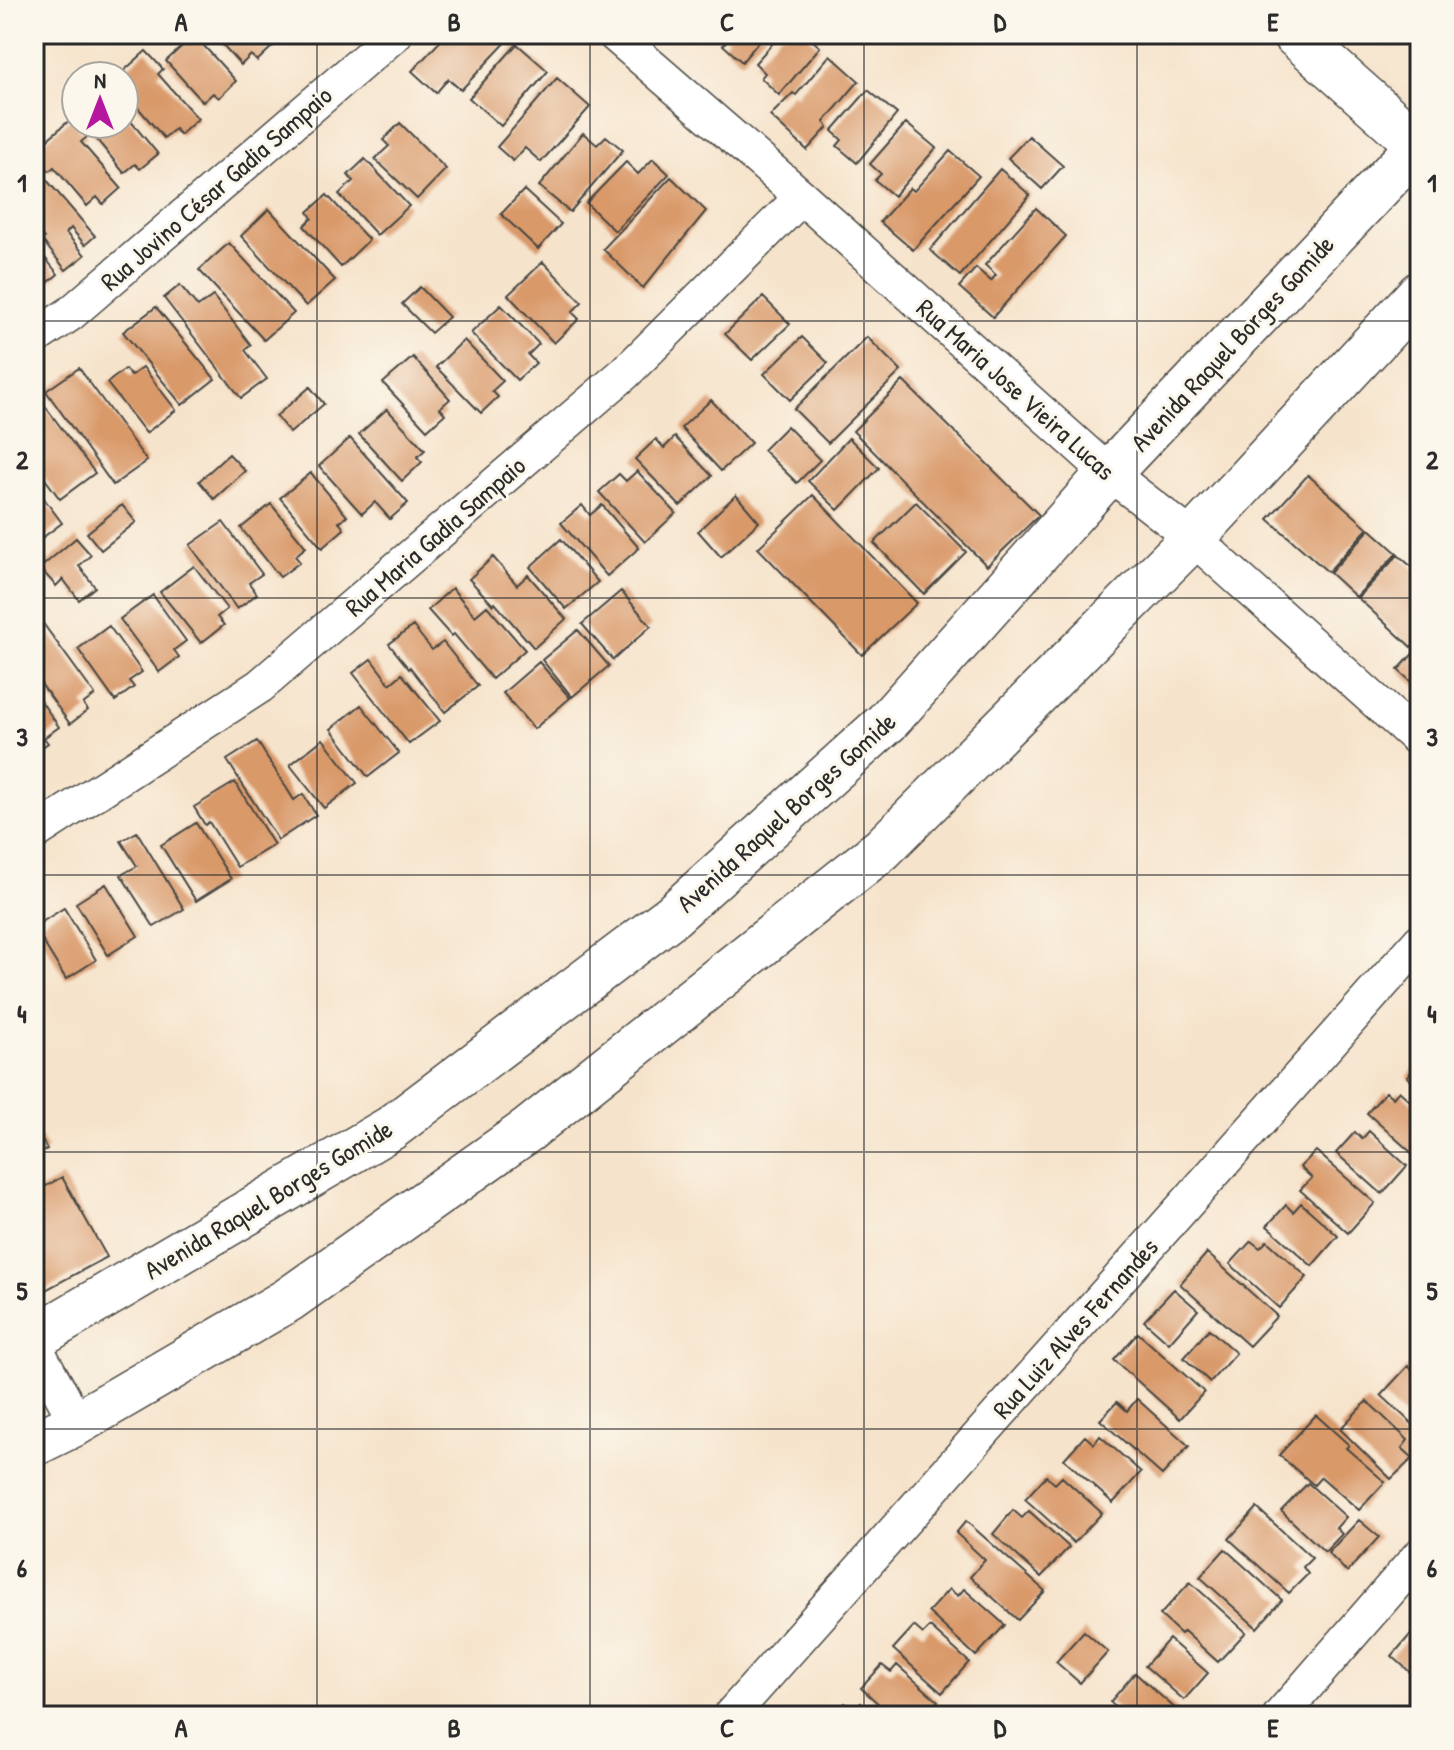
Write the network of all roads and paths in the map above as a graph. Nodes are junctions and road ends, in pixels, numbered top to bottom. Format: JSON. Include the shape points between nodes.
{"nodes":[{"id":1,"x":395,"y":34,"type":"edge"},
{"id":2,"x":614,"y":34,"type":"edge"},
{"id":3,"x":1294,"y":34,"type":"edge"},
{"id":4,"x":1419,"y":146,"type":"edge"},
{"id":5,"x":802,"y":197,"type":"junction"},
{"id":6,"x":1420,"y":293,"type":"edge"},
{"id":7,"x":34,"y":338,"type":"edge"},
{"id":8,"x":1109,"y":473,"type":"junction"},
{"id":9,"x":1193,"y":538,"type":"junction"},
{"id":10,"x":1420,"y":741,"type":"edge"},
{"id":11,"x":34,"y":833,"type":"edge"},
{"id":12,"x":1420,"y":941,"type":"edge"},
{"id":13,"x":34,"y":1338,"type":"edge"},
{"id":14,"x":34,"y":1345,"type":"edge"},
{"id":15,"x":77,"y":1423,"type":"junction"},
{"id":16,"x":34,"y":1444,"type":"edge"},
{"id":17,"x":1420,"y":1555,"type":"edge"},
{"id":18,"x":730,"y":1716,"type":"edge"},
{"id":19,"x":1280,"y":1716,"type":"edge"}],
"edges":[{"from":1,"to":7,"type":"street","name":"Rua Jovino César Gadia Sampaio","via":[[70,314]]},
{"from":2,"to":5,"type":"street","name":"Rua Maria Jose Vieira Lucas"},
{"from":3,"to":4,"type":"street"},
{"from":4,"to":8,"type":"street","name":"Avenida Raquel Borges Gomide"},
{"from":5,"to":8,"type":"street","name":"Rua Maria Jose Vieira Lucas"},
{"from":5,"to":11,"type":"street","name":"Rua Maria Gadia Sampaio","via":[[625,373],[260,686]]},
{"from":6,"to":9,"type":"street"},
{"from":8,"to":9,"type":"street","name":"Rua Maria Jose Vieira Lucas"},
{"from":8,"to":13,"type":"street","name":"Avenida Raquel Borges Gomide","via":[[887,722],[673,915],[391,1128]]},
{"from":9,"to":10,"type":"street","name":"Rua Maria Jose Vieira Lucas"},
{"from":9,"to":15,"type":"street","via":[[882,849],[528,1130],[288,1300]]},
{"from":12,"to":18,"type":"street","name":"Rua Luiz Alves Fernandes"},
{"from":14,"to":15,"type":"street"},
{"from":15,"to":16,"type":"street"},
{"from":17,"to":19,"type":"street"}]}
